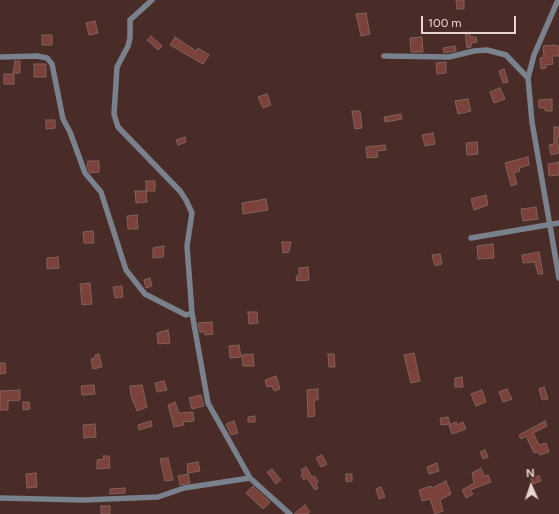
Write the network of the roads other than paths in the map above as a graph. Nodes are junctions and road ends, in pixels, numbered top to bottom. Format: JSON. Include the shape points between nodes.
{"nodes":[{"id":1,"x":152,"y":0,"type":"edge"},
{"id":2,"x":558,"y":0,"type":"edge"},
{"id":3,"x":384,"y":56,"type":"dead end"},
{"id":4,"x":1,"y":57,"type":"dead end"},
{"id":5,"x":528,"y":78,"type":"junction"},
{"id":6,"x":559,"y":223,"type":"edge"},
{"id":7,"x":549,"y":226,"type":"junction"},
{"id":8,"x":471,"y":238,"type":"dead end"},
{"id":9,"x":559,"y":278,"type":"edge"},
{"id":10,"x":192,"y":313,"type":"junction"},
{"id":11,"x":250,"y":478,"type":"junction"},
{"id":12,"x":0,"y":498,"type":"edge"},
{"id":13,"x":290,"y":514,"type":"edge"}],
"edges":[{"from":1,"to":10,"type":"street","via":[[130,20],[128,46],[117,67],[114,114],[118,127],[180,191],[192,212],[187,246]]},
{"from":2,"to":5,"type":"street","via":[[534,55]]},
{"from":3,"to":5,"type":"street","via":[[444,57],[487,50],[506,55]]},
{"from":4,"to":10,"type":"street","via":[[37,56],[47,58],[52,64],[63,119],[85,173],[101,192],[126,270],[144,294],[186,315]]},
{"from":5,"to":7,"type":"street","via":[[532,122]]},
{"from":6,"to":7,"type":"street"},
{"from":7,"to":8,"type":"street"},
{"from":7,"to":9,"type":"street"},
{"from":10,"to":11,"type":"street","via":[[208,403]]},
{"from":11,"to":12,"type":"street","via":[[184,488],[158,497],[83,500]]},
{"from":11,"to":13,"type":"street"}]}
